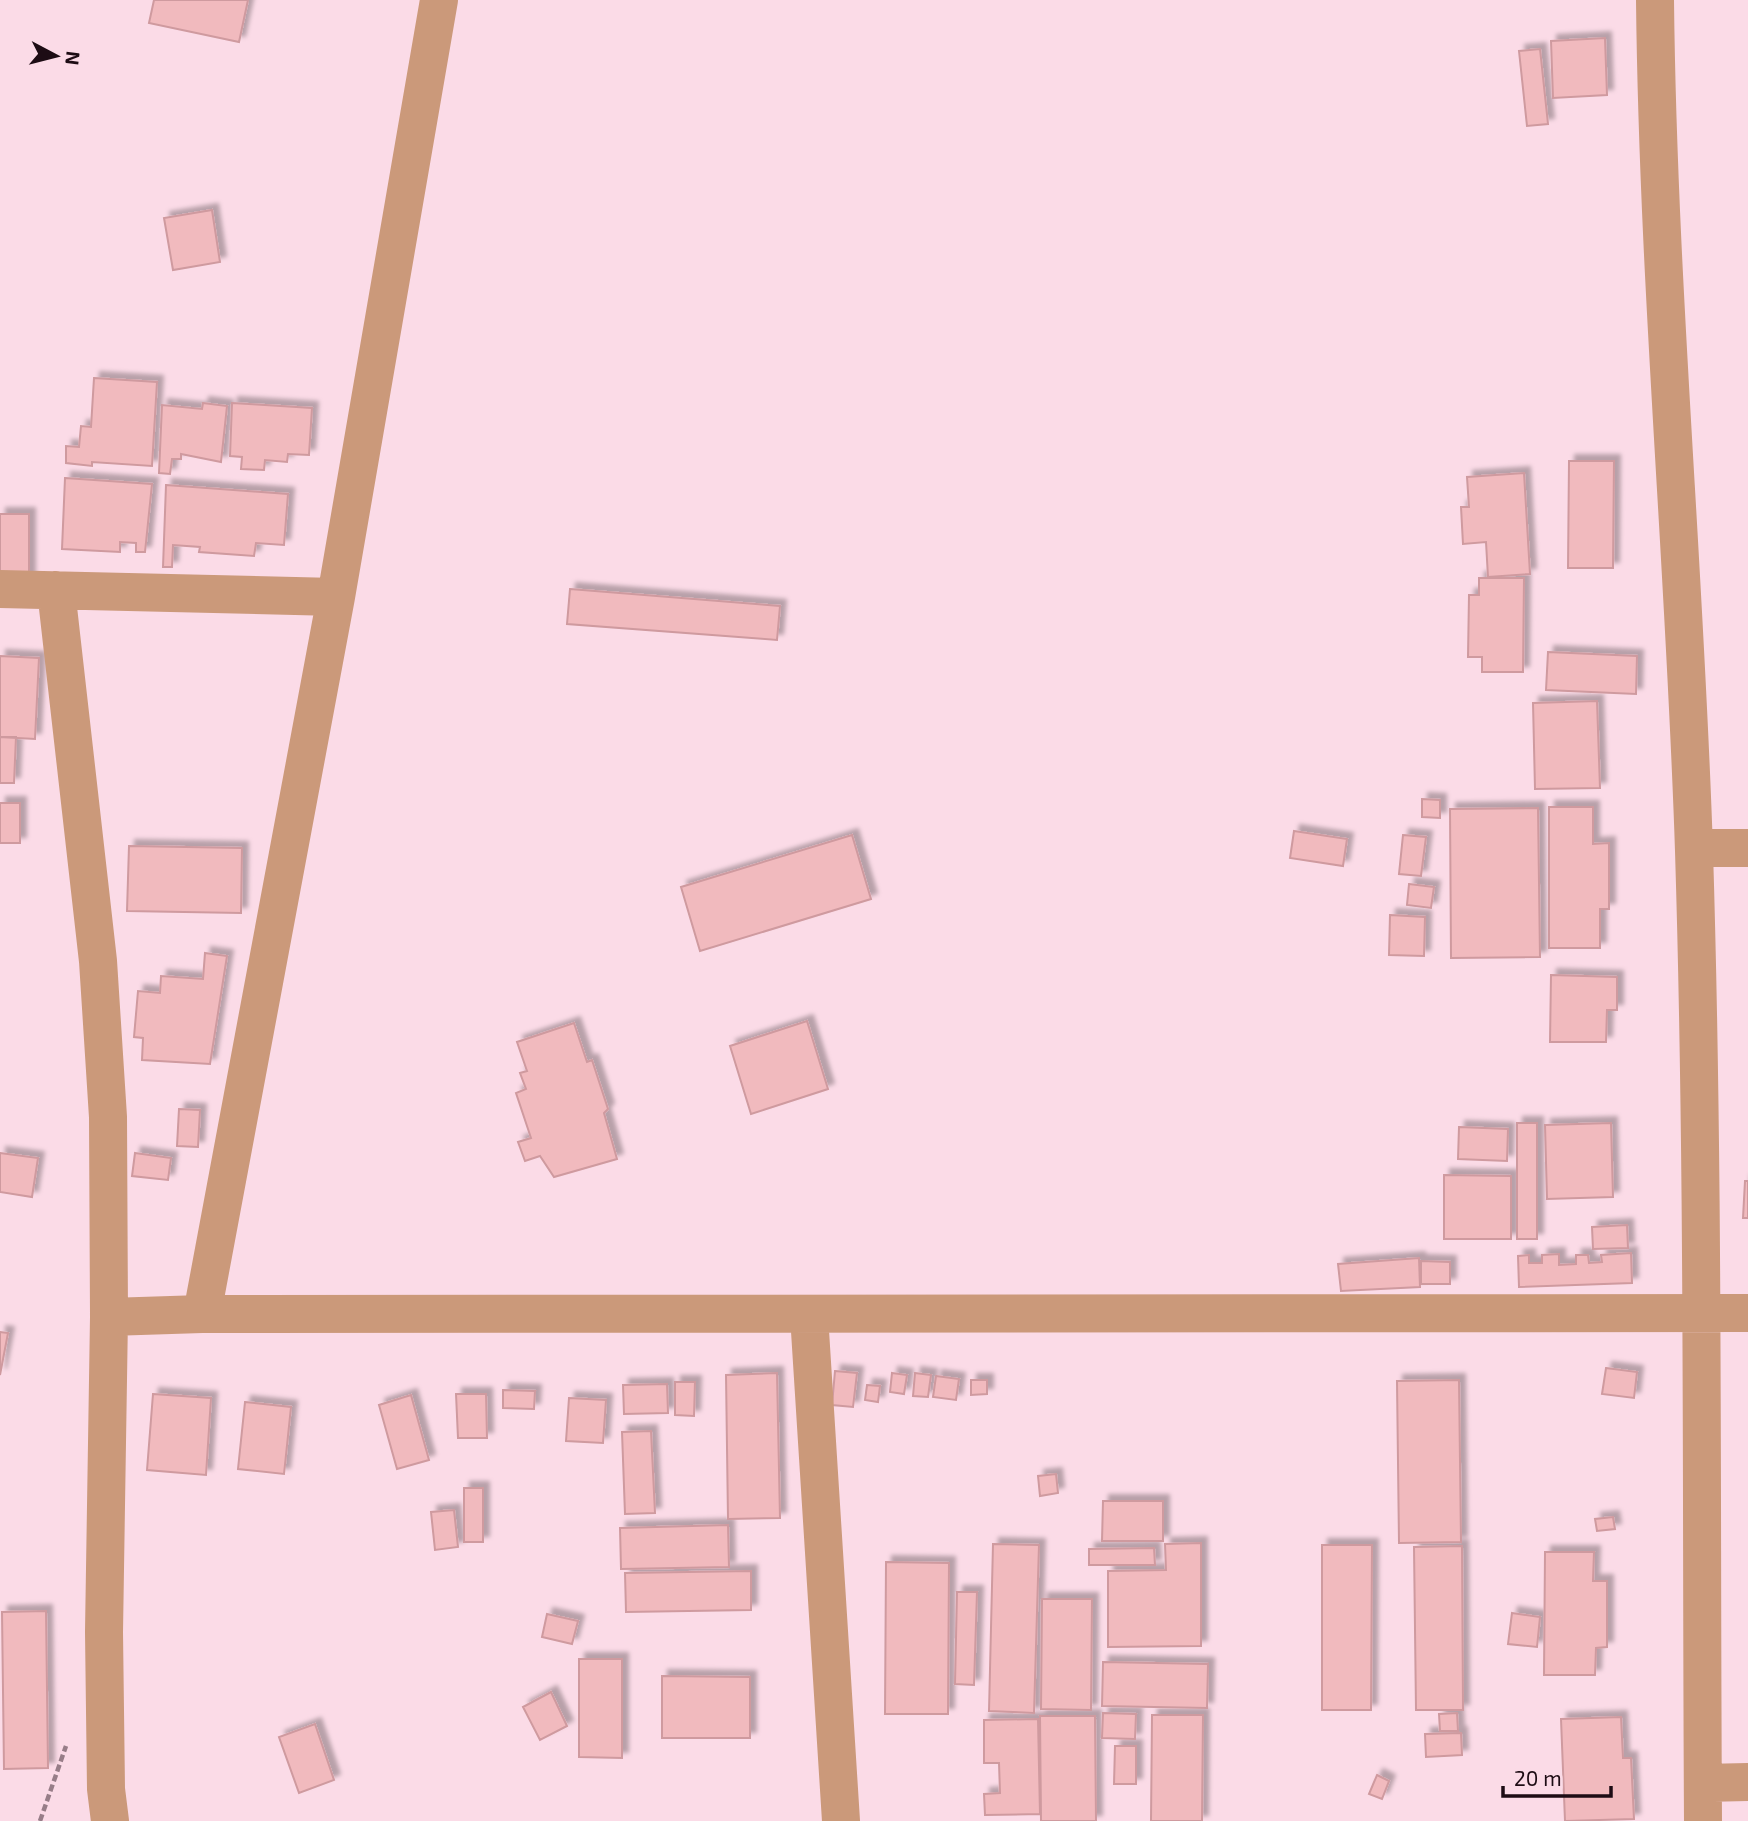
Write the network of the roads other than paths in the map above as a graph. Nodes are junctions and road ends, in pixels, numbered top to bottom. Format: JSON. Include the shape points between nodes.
{"nodes":[{"id":1,"x":439,"y":0,"type":"edge"},
{"id":2,"x":1655,"y":0,"type":"edge"},
{"id":3,"x":0,"y":589,"type":"edge"},
{"id":4,"x":56,"y":590,"type":"junction"},
{"id":5,"x":336,"y":597,"type":"junction"},
{"id":6,"x":1694,"y":848,"type":"junction"},
{"id":7,"x":1748,"y":848,"type":"edge"},
{"id":8,"x":1748,"y":1313,"type":"edge"},
{"id":9,"x":202,"y":1314,"type":"junction"},
{"id":10,"x":809,"y":1315,"type":"junction"},
{"id":11,"x":1703,"y":1315,"type":"junction"},
{"id":12,"x":109,"y":1317,"type":"junction"},
{"id":13,"x":1748,"y":1782,"type":"edge"},
{"id":14,"x":1703,"y":1783,"type":"junction"},
{"id":15,"x":110,"y":1821,"type":"edge"},
{"id":16,"x":841,"y":1821,"type":"edge"},
{"id":17,"x":1703,"y":1821,"type":"edge"}],
"edges":[{"from":1,"to":5,"type":"street"},
{"from":2,"to":6,"type":"street","via":[[1656,143]]},
{"from":3,"to":4,"type":"street"},
{"from":4,"to":5,"type":"street"},
{"from":4,"to":12,"type":"street","via":[[98,961],[108,1117]]},
{"from":5,"to":9,"type":"street"},
{"from":6,"to":7,"type":"street"},
{"from":6,"to":11,"type":"street"},
{"from":8,"to":11,"type":"street"},
{"from":9,"to":10,"type":"street"},
{"from":9,"to":12,"type":"street"},
{"from":10,"to":11,"type":"street"},
{"from":10,"to":16,"type":"street"},
{"from":11,"to":14,"type":"street"},
{"from":12,"to":15,"type":"street","via":[[104,1659]]},
{"from":13,"to":14,"type":"street"},
{"from":14,"to":17,"type":"street"}]}
